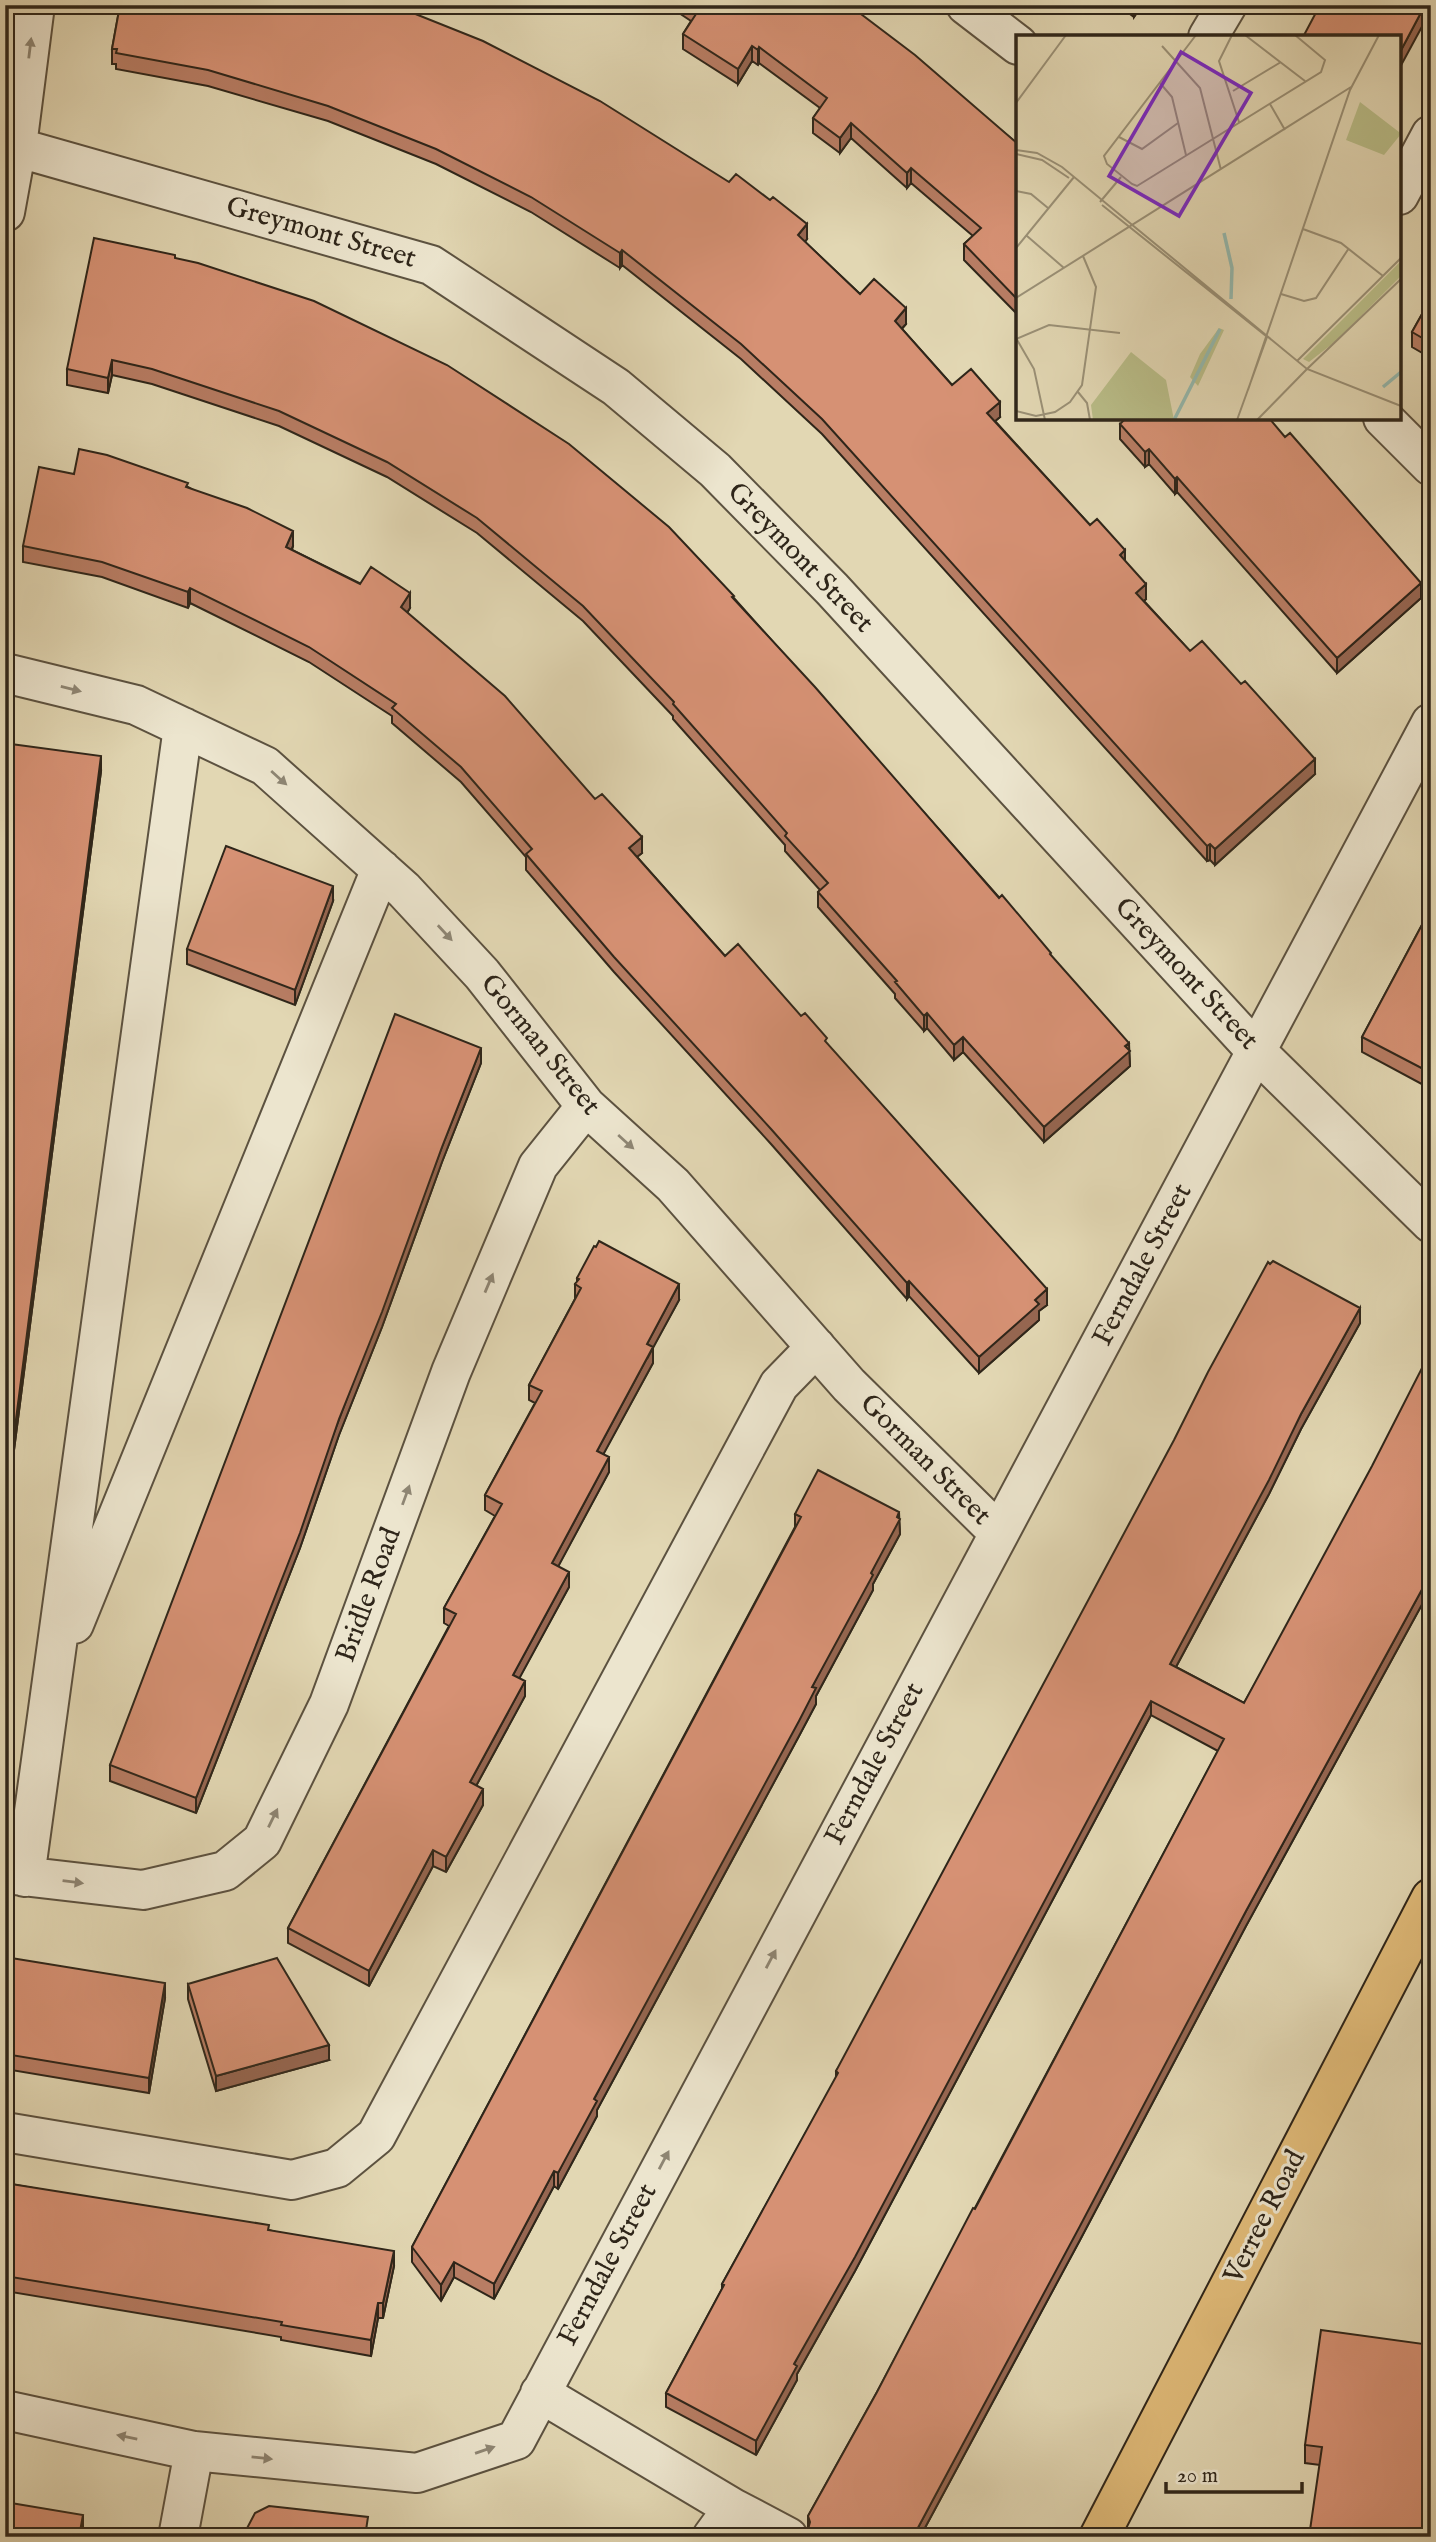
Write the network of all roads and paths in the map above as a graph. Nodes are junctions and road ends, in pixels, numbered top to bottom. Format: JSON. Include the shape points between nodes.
{"nodes":[{"id":1,"x":35,"y":5,"type":"edge"},
{"id":2,"x":966,"y":5,"type":"edge"},
{"id":3,"x":1227,"y":5,"type":"edge"},
{"id":4,"x":1209,"y":35,"type":"edge"},
{"id":5,"x":1016,"y":43,"type":"edge"},
{"id":6,"x":1431,"y":135,"type":"edge"},
{"id":7,"x":11,"y":145,"type":"edge"},
{"id":8,"x":1401,"y":191,"type":"edge"},
{"id":9,"x":5,"y":212,"type":"edge"},
{"id":10,"x":1385,"y":420,"type":"edge"},
{"id":11,"x":1431,"y":466,"type":"edge"},
{"id":12,"x":5,"y":673,"type":"edge"},
{"id":13,"x":1431,"y":723,"type":"edge"},
{"id":14,"x":183,"y":727,"type":"junction"},
{"id":15,"x":381,"y":869,"type":"junction"},
{"id":16,"x":1257,"y":1052,"type":"junction"},
{"id":17,"x":586,"y":1106,"type":"junction"},
{"id":18,"x":1431,"y":1223,"type":"edge"},
{"id":19,"x":816,"y":1347,"type":"junction"},
{"id":20,"x":998,"y":1532,"type":"junction"},
{"id":21,"x":53,"y":1678,"type":"junction"},
{"id":22,"x":15,"y":1875,"type":"edge"},
{"id":23,"x":1431,"y":1898,"type":"edge"},
{"id":24,"x":5,"y":2132,"type":"edge"},
{"id":25,"x":540,"y":2393,"type":"junction"},
{"id":26,"x":5,"y":2410,"type":"edge"},
{"id":27,"x":194,"y":2451,"type":"junction"},
{"id":28,"x":722,"y":2523,"type":"edge"},
{"id":29,"x":178,"y":2537,"type":"edge"},
{"id":30,"x":788,"y":2537,"type":"edge"},
{"id":31,"x":1099,"y":2537,"type":"edge"}],
"edges":[{"from":7,"to":1,"type":"street","one_way":true},
{"from":2,"to":5,"type":"street"},
{"from":3,"to":4,"type":"street"},
{"from":6,"to":8,"type":"street"},
{"from":7,"to":9,"type":"street"},
{"from":7,"to":16,"type":"street","name":"Greymont Street","via":[[431,265],[616,387],[715,470],[832,589]]},
{"from":10,"to":11,"type":"street"},
{"from":12,"to":14,"type":"street","name":"Gorman Street","one_way":true,"via":[[136,705]]},
{"from":13,"to":16,"type":"street","name":"Ferndale Street"},
{"from":14,"to":15,"type":"street","name":"Gorman Street","one_way":true,"via":[[265,766]]},
{"from":14,"to":21,"type":"street"},
{"from":15,"to":17,"type":"street","name":"Gorman Street","one_way":true,"via":[[482,974]]},
{"from":15,"to":21,"type":"street"},
{"from":16,"to":18,"type":"street","name":"Greymont Street"},
{"from":16,"to":20,"type":"street","name":"Ferndale Street"},
{"from":17,"to":19,"type":"street","name":"Gorman Street","one_way":true,"via":[[673,1185]]},
{"from":22,"to":17,"type":"street","name":"Bridle Road","one_way":true,"via":[[143,1890],[225,1871],[262,1841],[329,1704],[451,1372],[538,1166]]},
{"from":19,"to":20,"type":"street","name":"Gorman Street"},
{"from":19,"to":24,"type":"street","via":[[779,1385],[376,2136],[337,2168],[292,2180]]},
{"from":25,"to":20,"type":"street","name":"Ferndale Street","one_way":true},
{"from":21,"to":22,"type":"street"},
{"from":23,"to":31,"type":"main road","name":"Verree Road"},
{"from":27,"to":25,"type":"street","name":"Ferndale Street","one_way":true,"via":[[418,2473],[516,2440]]},
{"from":25,"to":28,"type":"street"},
{"from":27,"to":26,"type":"street","name":"Ferndale Street","one_way":true},
{"from":27,"to":29,"type":"street"},
{"from":28,"to":30,"type":"street"}]}
